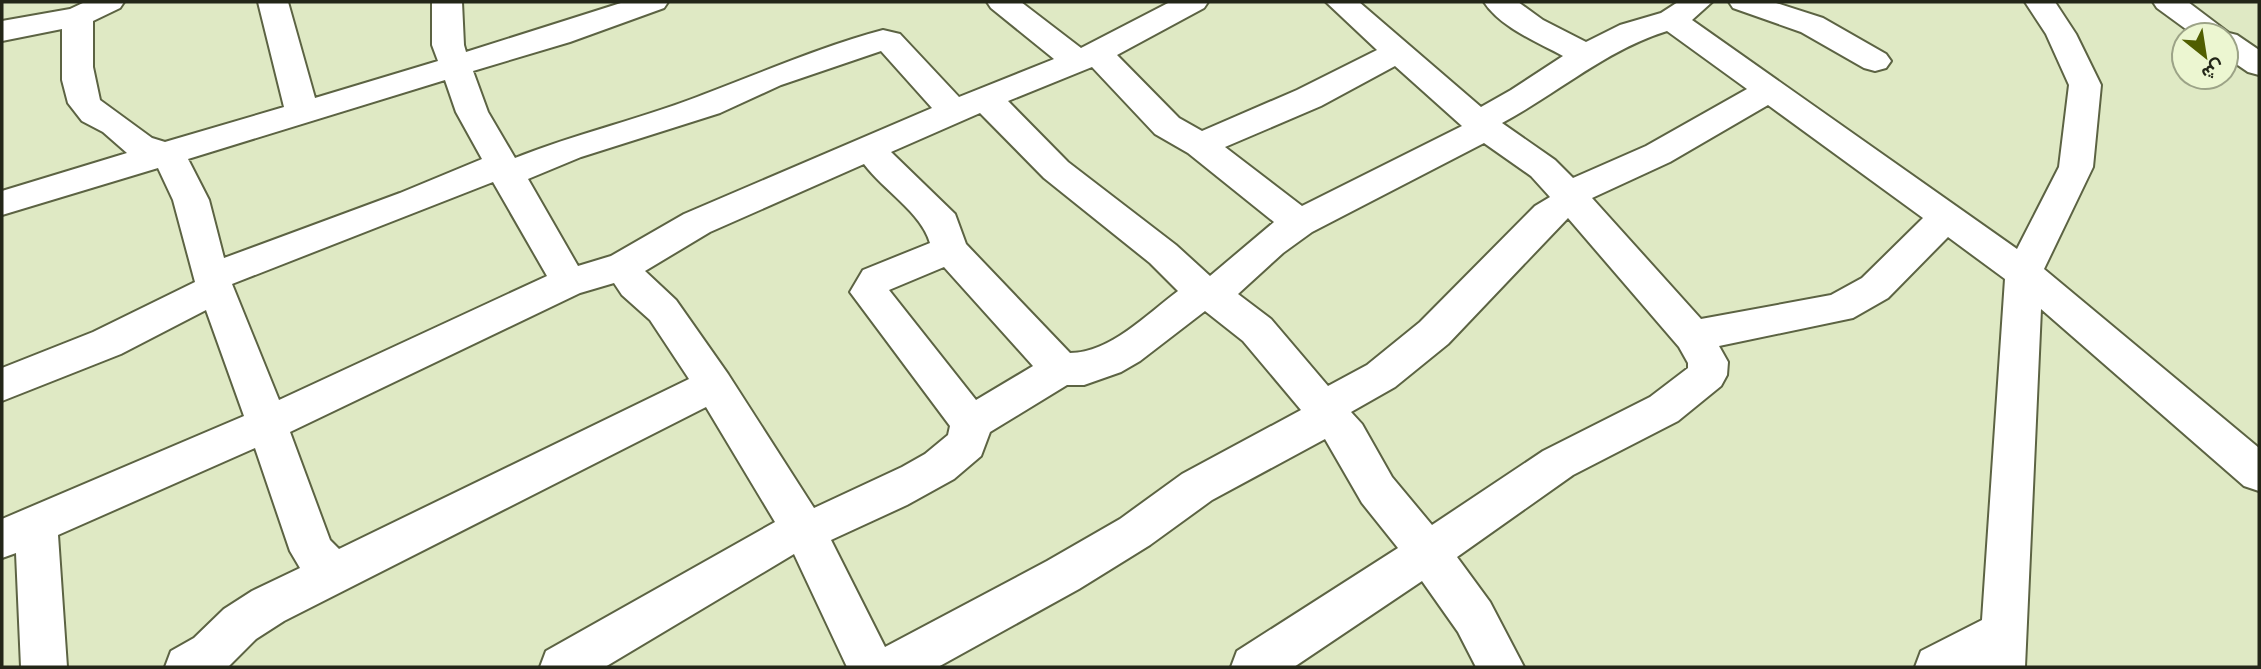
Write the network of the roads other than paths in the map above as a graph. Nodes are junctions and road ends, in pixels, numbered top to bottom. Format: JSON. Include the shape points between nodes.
{"nodes":[{"id":1,"x":109,"y":2,"type":"edge"},
{"id":2,"x":273,"y":2,"type":"edge"},
{"id":3,"x":447,"y":2,"type":"edge"},
{"id":4,"x":653,"y":2,"type":"edge"},
{"id":5,"x":1002,"y":2,"type":"edge"},
{"id":6,"x":1193,"y":2,"type":"edge"},
{"id":7,"x":1341,"y":2,"type":"edge"},
{"id":8,"x":1499,"y":2,"type":"edge"},
{"id":9,"x":1744,"y":2,"type":"edge"},
{"id":10,"x":2040,"y":2,"type":"edge"},
{"id":11,"x":2168,"y":2,"type":"edge"},
{"id":12,"x":1680,"y":9,"type":"edge"},
{"id":13,"x":78,"y":17,"type":"junction"},
{"id":14,"x":2196,"y":21,"type":"edge"},
{"id":15,"x":2,"y":32,"type":"edge"},
{"id":16,"x":1398,"y":52,"type":"junction"},
{"id":17,"x":2240,"y":52,"type":"edge"},
{"id":18,"x":1586,"y":55,"type":"junction"},
{"id":19,"x":1087,"y":57,"type":"junction"},
{"id":20,"x":1875,"y":61,"type":"dead end"},
{"id":21,"x":2259,"y":65,"type":"edge"},
{"id":22,"x":456,"y":66,"type":"junction"},
{"id":23,"x":1770,"y":90,"type":"junction"},
{"id":24,"x":969,"y":104,"type":"junction"},
{"id":25,"x":302,"y":111,"type":"junction"},
{"id":26,"x":1482,"y":125,"type":"junction"},
{"id":27,"x":1200,"y":145,"type":"junction"},
{"id":28,"x":869,"y":147,"type":"junction"},
{"id":29,"x":169,"y":154,"type":"junction"},
{"id":30,"x":503,"y":170,"type":"junction"},
{"id":31,"x":1571,"y":199,"type":"junction"},
{"id":32,"x":2,"y":203,"type":"edge"},
{"id":33,"x":1946,"y":217,"type":"junction"},
{"id":34,"x":1299,"y":223,"type":"junction"},
{"id":35,"x":950,"y":250,"type":"junction"},
{"id":36,"x":623,"y":267,"type":"junction"},
{"id":37,"x":2024,"y":273,"type":"junction"},
{"id":38,"x":569,"y":282,"type":"junction"},
{"id":39,"x":214,"y":283,"type":"junction"},
{"id":40,"x":1213,"y":295,"type":"junction"},
{"id":41,"x":1693,"y":336,"type":"junction"},
{"id":42,"x":1060,"y":369,"type":"junction"},
{"id":43,"x":2,"y":384,"type":"edge"},
{"id":44,"x":714,"y":386,"type":"junction"},
{"id":45,"x":1324,"y":407,"type":"junction"},
{"id":46,"x":971,"y":423,"type":"junction"},
{"id":47,"x":265,"y":425,"type":"junction"},
{"id":48,"x":2259,"y":473,"type":"edge"},
{"id":49,"x":805,"y":532,"type":"junction"},
{"id":50,"x":19,"y":533,"type":"edge"},
{"id":51,"x":1428,"y":554,"type":"junction"},
{"id":52,"x":333,"y":574,"type":"junction"},
{"id":53,"x":2003,"y":650,"type":"edge"},
{"id":54,"x":44,"y":667,"type":"edge"},
{"id":55,"x":188,"y":667,"type":"edge"},
{"id":56,"x":563,"y":667,"type":"edge"},
{"id":57,"x":871,"y":667,"type":"edge"},
{"id":58,"x":894,"y":667,"type":"edge"},
{"id":59,"x":1254,"y":667,"type":"edge"},
{"id":60,"x":1501,"y":667,"type":"edge"},
{"id":61,"x":1938,"y":667,"type":"edge"}],
"edges":[{"from":1,"to":13,"type":"street"},
{"from":2,"to":25,"type":"street"},
{"from":3,"to":22,"type":"street","via":[[446,30]]},
{"from":4,"to":22,"type":"street"},
{"from":5,"to":19,"type":"street"},
{"from":6,"to":19,"type":"street"},
{"from":7,"to":16,"type":"street"},
{"from":8,"to":18,"type":"street","via":[[1532,27]]},
{"from":9,"to":20,"type":"street","via":[[1812,25]]},
{"from":10,"to":37,"type":"street","via":[[2085,85],[2076,167]]},
{"from":11,"to":14,"type":"street"},
{"from":12,"to":18,"type":"street"},
{"from":12,"to":23,"type":"street"},
{"from":13,"to":15,"type":"street"},
{"from":13,"to":29,"type":"street","via":[[79,96],[91,112],[116,125],[138,147]]},
{"from":16,"to":26,"type":"street"},
{"from":16,"to":27,"type":"street","via":[[1309,98]]},
{"from":17,"to":21,"type":"street"},
{"from":18,"to":26,"type":"street"},
{"from":19,"to":24,"type":"street"},
{"from":19,"to":27,"type":"street","via":[[1167,126]]},
{"from":22,"to":25,"type":"street"},
{"from":22,"to":30,"type":"street","via":[[472,112]]},
{"from":23,"to":31,"type":"street"},
{"from":23,"to":33,"type":"street"},
{"from":24,"to":28,"type":"street"},
{"from":24,"to":30,"type":"street","via":[[883,40],[770,78],[708,105]]},
{"from":24,"to":40,"type":"street"},
{"from":25,"to":29,"type":"street"},
{"from":26,"to":31,"type":"street","via":[[1543,169]]},
{"from":26,"to":34,"type":"street"},
{"from":27,"to":34,"type":"street"},
{"from":28,"to":35,"type":"street","via":[[888,172],[942,223]]},
{"from":28,"to":36,"type":"street","via":[[697,223]]},
{"from":29,"to":32,"type":"street"},
{"from":29,"to":39,"type":"street","via":[[191,200]]},
{"from":30,"to":38,"type":"street"},
{"from":30,"to":39,"type":"street"},
{"from":31,"to":41,"type":"street"},
{"from":31,"to":45,"type":"street","via":[[1548,215],[1434,333],[1381,376]]},
{"from":33,"to":37,"type":"street"},
{"from":33,"to":41,"type":"street","via":[[1875,288],[1840,308]]},
{"from":34,"to":40,"type":"street"},
{"from":35,"to":42,"type":"street"},
{"from":35,"to":46,"type":"street","via":[[876,280],[869,292]]},
{"from":36,"to":38,"type":"street"},
{"from":36,"to":44,"type":"street","via":[[663,310]]},
{"from":37,"to":48,"type":"street"},
{"from":37,"to":53,"type":"street"},
{"from":38,"to":47,"type":"street"},
{"from":39,"to":43,"type":"street","via":[[107,343]]},
{"from":39,"to":47,"type":"street"},
{"from":40,"to":42,"type":"street","via":[[1195,298],[1107,361],[1084,369]]},
{"from":40,"to":45,"type":"street","via":[[1257,330]]},
{"from":41,"to":51,"type":"street","via":[[1707,362],[1707,375],[1664,410],[1525,484]]},
{"from":42,"to":46,"type":"street"},
{"from":44,"to":49,"type":"street"},
{"from":44,"to":52,"type":"street"},
{"from":45,"to":51,"type":"street","via":[[1360,455],[1377,490]]},
{"from":45,"to":58,"type":"street","via":[[1320,419],[1310,427],[1197,487],[1135,532],[1063,575]]},
{"from":46,"to":49,"type":"street","via":[[967,444],[956,456]]},
{"from":47,"to":50,"type":"street"},
{"from":47,"to":52,"type":"street","via":[[312,551]]},
{"from":49,"to":56,"type":"street","via":[[783,538]]},
{"from":49,"to":57,"type":"street"},
{"from":50,"to":54,"type":"street"},
{"from":51,"to":59,"type":"street"},
{"from":51,"to":60,"type":"street","via":[[1474,617]]},
{"from":52,"to":55,"type":"street","via":[[268,606]]},
{"from":53,"to":61,"type":"street"}]}
